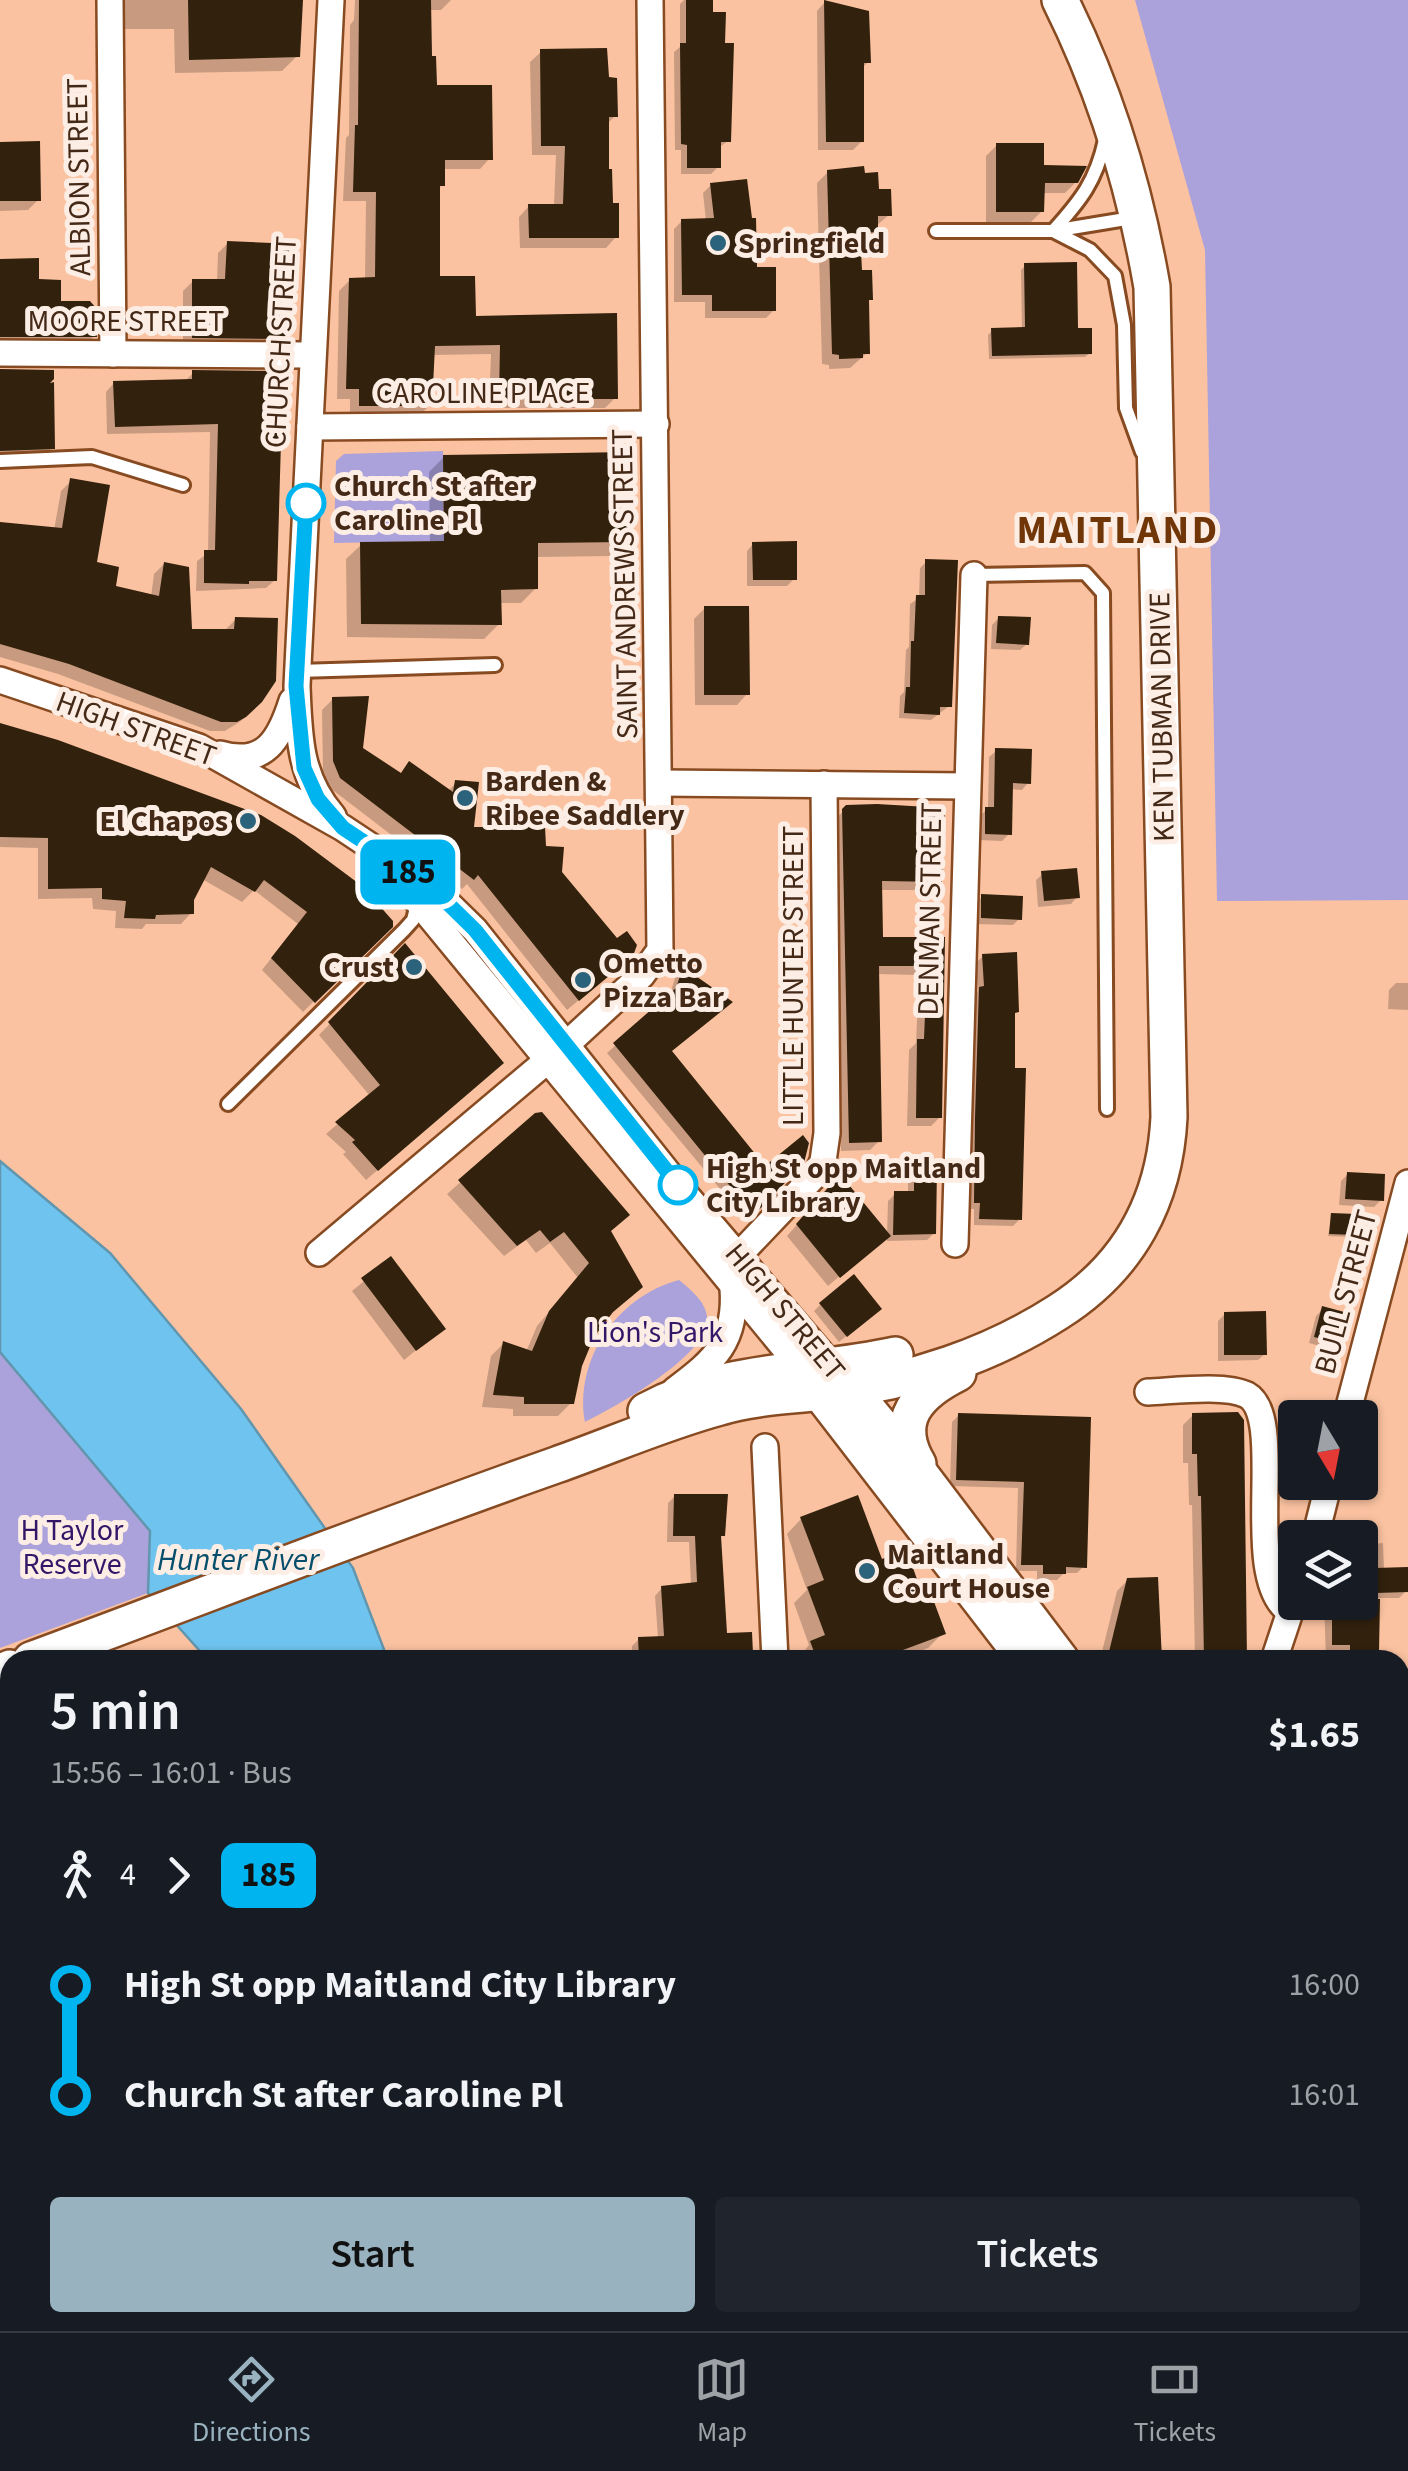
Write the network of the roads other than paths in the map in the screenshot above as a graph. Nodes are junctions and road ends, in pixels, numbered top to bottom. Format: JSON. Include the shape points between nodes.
{"nodes":[{"id":1,"x":110,"y":0,"type":"edge"},
{"id":2,"x":332,"y":0,"type":"edge"},
{"id":3,"x":650,"y":0,"type":"edge"},
{"id":4,"x":1060,"y":0,"type":"edge"},
{"id":5,"x":1109,"y":118,"type":"junction"},
{"id":6,"x":1140,"y":216,"type":"junction"},
{"id":7,"x":936,"y":231,"type":"dead end"},
{"id":8,"x":1053,"y":231,"type":"junction"},
{"id":9,"x":0,"y":353,"type":"edge"},
{"id":10,"x":113,"y":354,"type":"junction"},
{"id":11,"x":312,"y":354,"type":"junction"},
{"id":12,"x":656,"y":424,"type":"junction"},
{"id":13,"x":310,"y":426,"type":"junction"},
{"id":14,"x":0,"y":461,"type":"edge"},
{"id":15,"x":183,"y":485,"type":"dead end"},
{"id":16,"x":1158,"y":494,"type":"junction"},
{"id":17,"x":974,"y":575,"type":"joint"},
{"id":18,"x":495,"y":665,"type":"dead end"},
{"id":19,"x":297,"y":678,"type":"junction"},
{"id":20,"x":0,"y":680,"type":"edge"},
{"id":21,"x":199,"y":747,"type":"junction"},
{"id":22,"x":660,"y":783,"type":"junction"},
{"id":23,"x":824,"y":784,"type":"junction"},
{"id":24,"x":966,"y":786,"type":"junction"},
{"id":25,"x":343,"y":828,"type":"junction"},
{"id":26,"x":371,"y":848,"type":"junction"},
{"id":27,"x":416,"y":898,"type":"junction"},
{"id":28,"x":558,"y":1052,"type":"junction"},
{"id":29,"x":228,"y":1104,"type":"dead end"},
{"id":30,"x":1107,"y":1109,"type":"dead end"},
{"id":31,"x":1408,"y":1183,"type":"edge"},
{"id":32,"x":672,"y":1194,"type":"junction"},
{"id":33,"x":1151,"y":1208,"type":"junction"},
{"id":34,"x":955,"y":1244,"type":"dead end"},
{"id":35,"x":319,"y":1252,"type":"dead end"},
{"id":36,"x":739,"y":1256,"type":"junction"},
{"id":37,"x":733,"y":1288,"type":"junction"},
{"id":38,"x":1056,"y":1313,"type":"junction"},
{"id":39,"x":825,"y":1379,"type":"junction"},
{"id":40,"x":1148,"y":1392,"type":"dead end"},
{"id":41,"x":1351,"y":1400,"type":"edge"},
{"id":42,"x":650,"y":1409,"type":"junction"},
{"id":43,"x":765,"y":1447,"type":"dead end"},
{"id":44,"x":555,"y":1466,"type":"junction"},
{"id":45,"x":936,"y":1494,"type":"junction"},
{"id":46,"x":1278,"y":1602,"type":"edge"},
{"id":47,"x":1287,"y":1620,"type":"edge"},
{"id":48,"x":1019,"y":1649,"type":"edge"},
{"id":49,"x":58,"y":1650,"type":"edge"},
{"id":50,"x":775,"y":1650,"type":"edge"},
{"id":51,"x":1277,"y":1650,"type":"edge"}],
"edges":[{"from":1,"to":10,"type":"street","name":"ALBION STREET"},
{"from":2,"to":11,"type":"street","name":"CHURCH STREET"},
{"from":3,"to":12,"type":"street","name":"SAINT ANDREWS STREET"},
{"from":4,"to":5,"type":"main road","name":"KEN TUBMAN DRIVE"},
{"from":5,"to":6,"type":"main road","name":"KEN TUBMAN DRIVE"},
{"from":5,"to":8,"type":"lane","via":[[1098,171]]},
{"from":6,"to":8,"type":"lane"},
{"from":6,"to":16,"type":"main road","name":"KEN TUBMAN DRIVE","via":[[1154,327]]},
{"from":7,"to":8,"type":"lane"},
{"from":8,"to":16,"type":"lane","via":[[1090,250],[1115,276],[1126,408]]},
{"from":9,"to":10,"type":"street","name":"MOORE STREET"},
{"from":10,"to":11,"type":"street","name":"MOORE STREET"},
{"from":11,"to":13,"type":"street","name":"CHURCH STREET"},
{"from":12,"to":13,"type":"street","name":"CAROLINE PLACE"},
{"from":12,"to":22,"type":"street","name":"SAINT ANDREWS STREET"},
{"from":13,"to":19,"type":"street","name":"CHURCH STREET"},
{"from":14,"to":15,"type":"lane","via":[[92,457]]},
{"from":16,"to":33,"type":"main road","name":"KEN TUBMAN DRIVE","via":[[1169,1117]]},
{"from":17,"to":24,"type":"street","name":"DENMAN STREET"},
{"from":17,"to":30,"type":"lane","via":[[1085,574],[1104,593]]},
{"from":18,"to":19,"type":"lane"},
{"from":19,"to":21,"type":"street","name":"CHURCH STREET","via":[[280,732],[264,752],[240,758]]},
{"from":19,"to":25,"type":"street","name":"CHURCH STREET","via":[[304,768],[318,799]]},
{"from":20,"to":21,"type":"street","name":"HIGH STREET"},
{"from":21,"to":25,"type":"street","name":"HIGH STREET"},
{"from":22,"to":23,"type":"street"},
{"from":22,"to":28,"type":"street","name":"SAINT ANDREWS STREET","via":[[660,950],[642,976]]},
{"from":23,"to":24,"type":"street"},
{"from":23,"to":36,"type":"street","name":"LITTLE HUNTER STREET","via":[[823,1161]]},
{"from":24,"to":34,"type":"street","name":"DENMAN STREET"},
{"from":25,"to":26,"type":"street","name":"HIGH STREET"},
{"from":26,"to":27,"type":"street","name":"HIGH STREET"},
{"from":26,"to":28,"type":"street","name":"HIGH STREET","via":[[450,904]]},
{"from":27,"to":28,"type":"street","name":"HIGH STREET"},
{"from":27,"to":29,"type":"lane","via":[[408,926]]},
{"from":28,"to":32,"type":"street","name":"HIGH STREET"},
{"from":28,"to":35,"type":"street","name":"SAINT ANDREWS STREET"},
{"from":31,"to":41,"type":"street","name":"BULL STREET"},
{"from":32,"to":36,"type":"street","name":"HIGH STREET"},
{"from":32,"to":37,"type":"street","name":"HIGH STREET"},
{"from":33,"to":38,"type":"main road","name":"KEN TUBMAN DRIVE","via":[[1120,1256]]},
{"from":33,"to":39,"type":"main road","name":"KEN TUBMAN DRIVE","via":[[1084,1278],[1023,1314]]},
{"from":36,"to":39,"type":"street","name":"HIGH STREET"},
{"from":37,"to":39,"type":"street","name":"HIGH STREET"},
{"from":37,"to":42,"type":"street","via":[[733,1322],[720,1351]]},
{"from":38,"to":39,"type":"main road","name":"KEN TUBMAN DRIVE","via":[[970,1357],[914,1374]]},
{"from":38,"to":45,"type":"main road","via":[[1013,1347],[924,1392],[907,1436]]},
{"from":39,"to":42,"type":"main road","via":[[730,1378]]},
{"from":39,"to":44,"type":"main road","via":[[718,1407]]},
{"from":39,"to":45,"type":"main road","name":"HIGH STREET"},
{"from":39,"to":48,"type":"main road","name":"HIGH STREET"},
{"from":40,"to":46,"type":"street","via":[[1233,1390],[1251,1397],[1262,1416],[1266,1548]]},
{"from":42,"to":44,"type":"main road"},
{"from":43,"to":50,"type":"street"},
{"from":44,"to":49,"type":"main road"},
{"from":45,"to":48,"type":"main road","name":"HIGH STREET"},
{"from":47,"to":51,"type":"street"}]}
